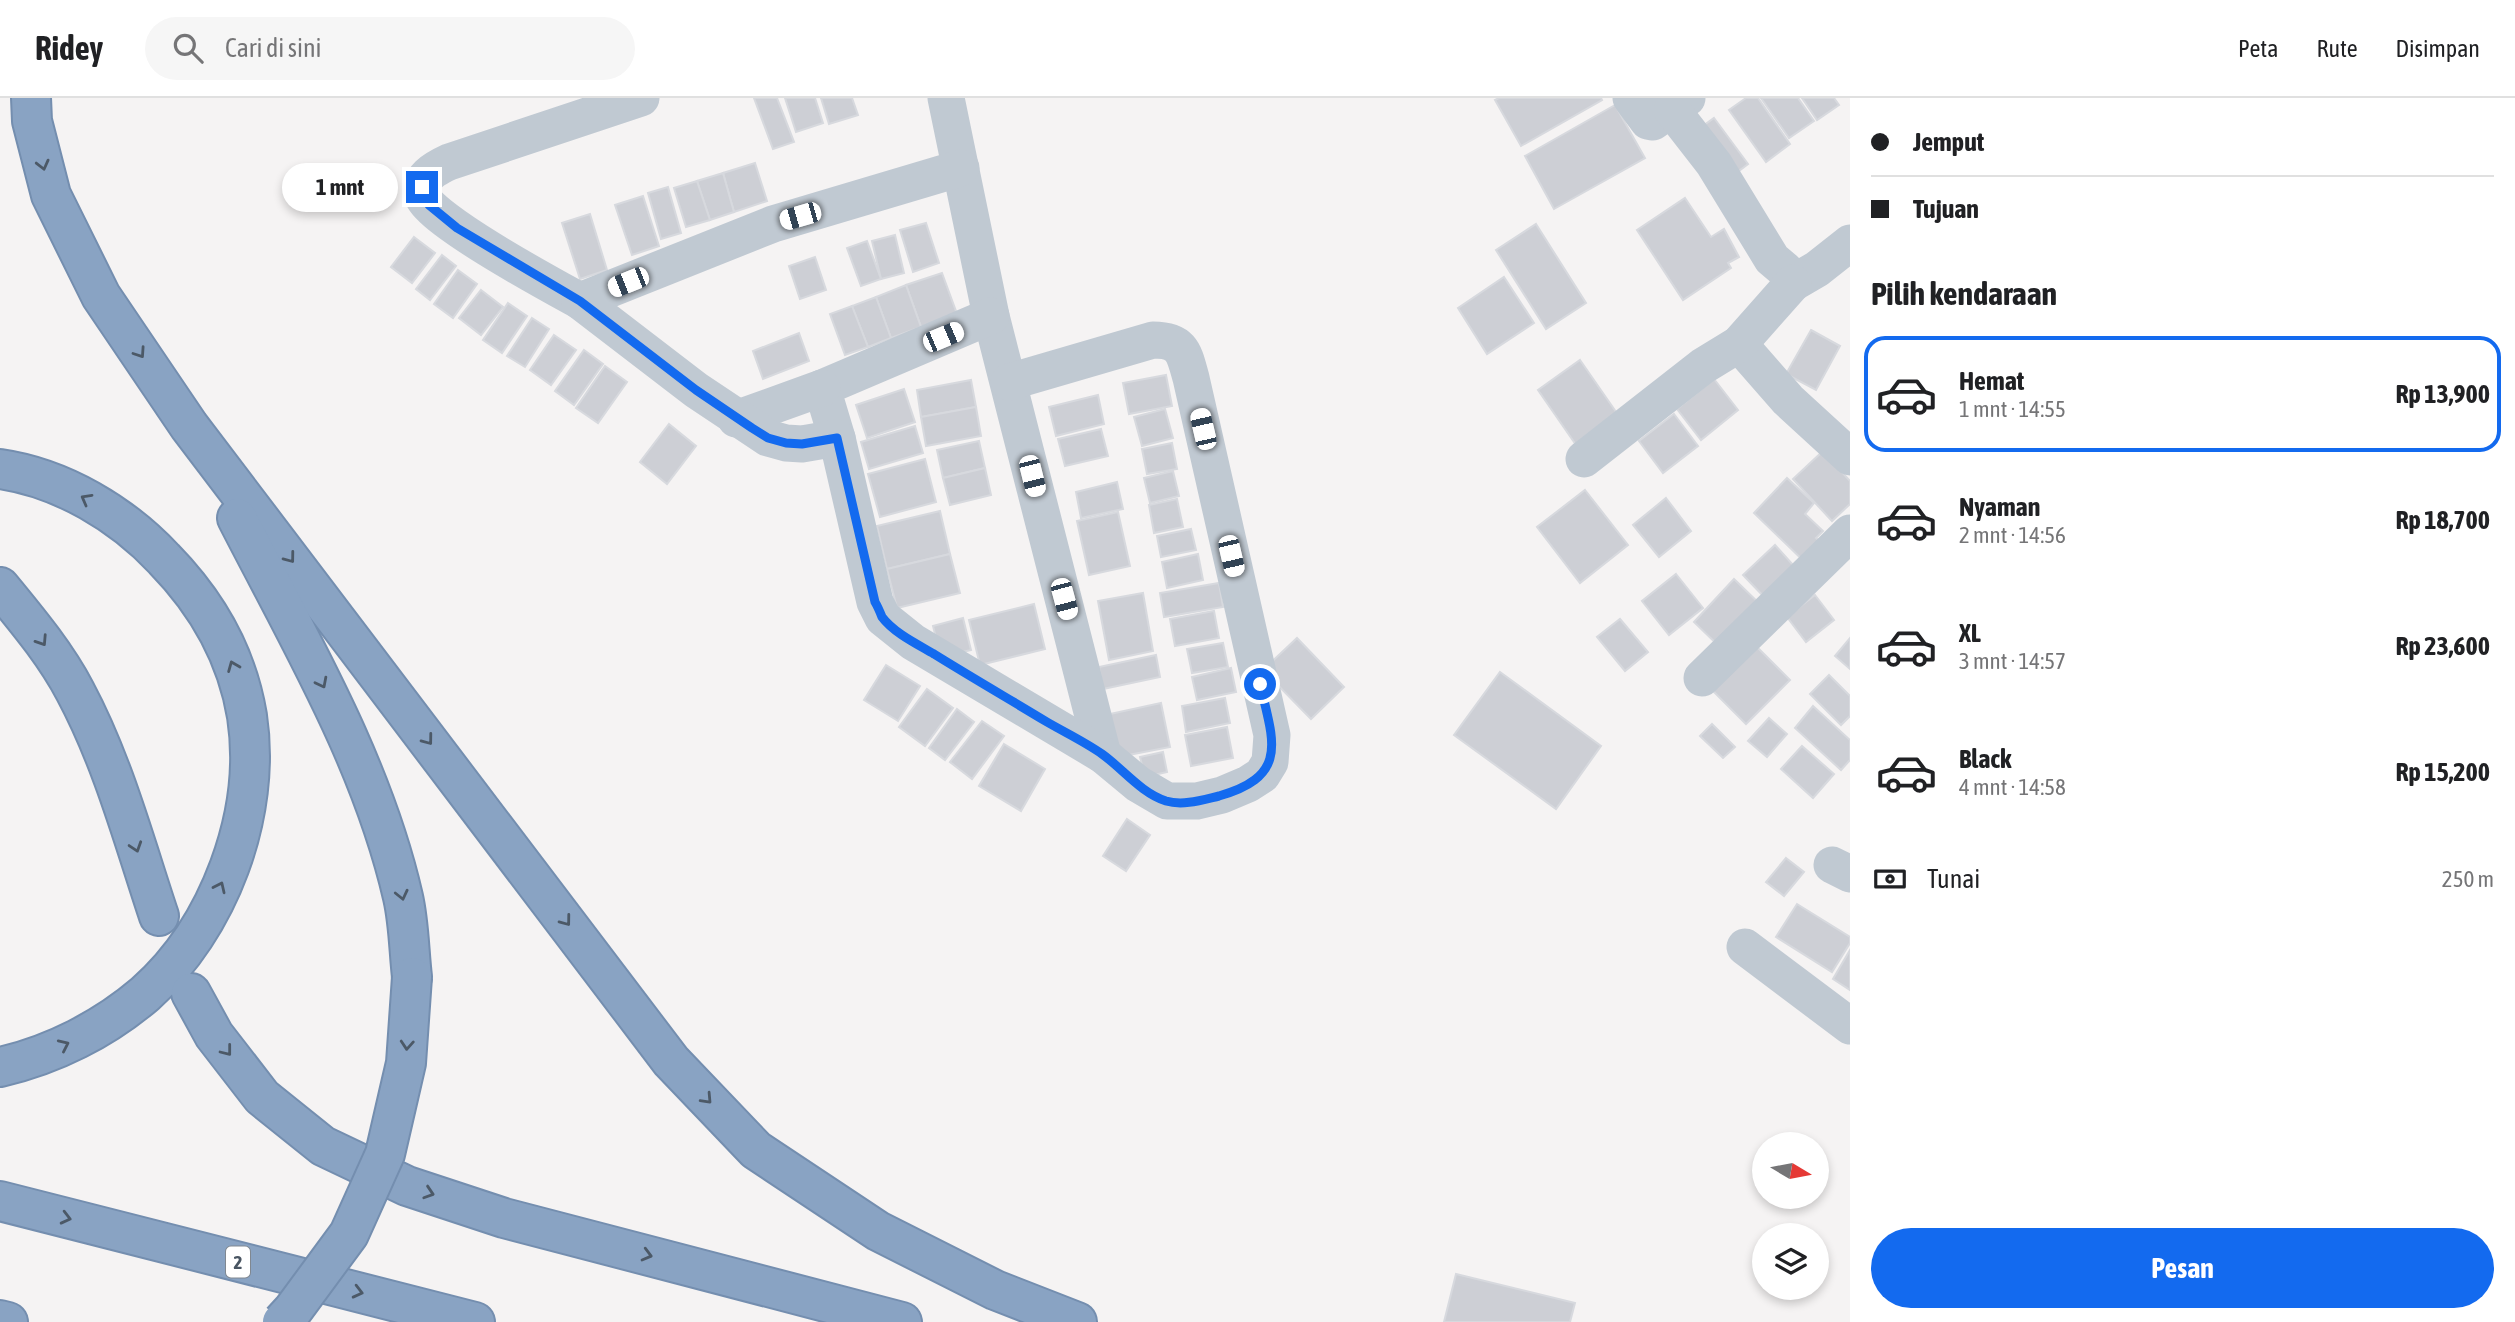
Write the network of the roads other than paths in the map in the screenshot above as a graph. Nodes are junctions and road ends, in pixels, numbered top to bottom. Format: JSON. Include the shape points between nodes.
{"nodes":[{"id":1,"x":31,"y":98,"type":"edge"},
{"id":2,"x":641,"y":98,"type":"edge"},
{"id":3,"x":946,"y":98,"type":"edge"},
{"id":4,"x":1631,"y":98,"type":"edge"},
{"id":5,"x":1680,"y":104,"type":"edge"},
{"id":6,"x":961,"y":168,"type":"junction"},
{"id":7,"x":1850,"y":243,"type":"edge"},
{"id":8,"x":1799,"y":279,"type":"junction"},
{"id":9,"x":580,"y":301,"type":"junction"},
{"id":10,"x":991,"y":316,"type":"junction"},
{"id":11,"x":1739,"y":344,"type":"junction"},
{"id":12,"x":1009,"y":382,"type":"junction"},
{"id":13,"x":822,"y":388,"type":"junction"},
{"id":14,"x":736,"y":419,"type":"junction"},
{"id":15,"x":190,"y":426,"type":"junction"},
{"id":16,"x":837,"y":438,"type":"junction"},
{"id":17,"x":1850,"y":457,"type":"edge"},
{"id":18,"x":1584,"y":459,"type":"dead end"},
{"id":19,"x":0,"y":469,"type":"edge"},
{"id":20,"x":1850,"y":533,"type":"edge"},
{"id":21,"x":0,"y":587,"type":"edge"},
{"id":22,"x":1702,"y":678,"type":"dead end"},
{"id":23,"x":1103,"y":755,"type":"junction"},
{"id":24,"x":159,"y":916,"type":"dead end"},
{"id":25,"x":1745,"y":947,"type":"dead end"},
{"id":26,"x":191,"y":993,"type":"dead end"},
{"id":27,"x":1850,"y":1026,"type":"edge"},
{"id":28,"x":0,"y":1067,"type":"edge"},
{"id":29,"x":0,"y":1201,"type":"edge"},
{"id":30,"x":0,"y":1320,"type":"edge"},
{"id":31,"x":8,"y":1322,"type":"edge"},
{"id":32,"x":282,"y":1322,"type":"edge"},
{"id":33,"x":475,"y":1322,"type":"edge"},
{"id":34,"x":902,"y":1322,"type":"edge"},
{"id":35,"x":1077,"y":1322,"type":"edge"}],
"edges":[{"from":1,"to":15,"type":"highway","one_way":true,"via":[[32,121],[51,195],[101,296]]},
{"from":2,"to":9,"type":"street","via":[[449,162],[425,178],[422,187],[429,205],[457,228]]},
{"from":3,"to":6,"type":"street"},
{"from":4,"to":5,"type":"street","via":[[1648,121],[1659,120]]},
{"from":5,"to":8,"type":"street","via":[[1772,259]]},
{"from":6,"to":9,"type":"street","via":[[773,224]]},
{"from":6,"to":10,"type":"street"},
{"from":7,"to":8,"type":"street"},
{"from":8,"to":11,"type":"street"},
{"from":9,"to":14,"type":"street"},
{"from":10,"to":12,"type":"street"},
{"from":10,"to":13,"type":"street"},
{"from":11,"to":17,"type":"street","via":[[1788,400]]},
{"from":11,"to":18,"type":"street","via":[[1703,366]]},
{"from":12,"to":23,"type":"street"},
{"from":12,"to":23,"type":"street","via":[[1153,340],[1171,341],[1186,357],[1272,735],[1270,762],[1262,775],[1248,784],[1182,803],[1158,797]]},
{"from":13,"to":14,"type":"street"},
{"from":13,"to":16,"type":"street"},
{"from":14,"to":16,"type":"street","via":[[786,443]]},
{"from":15,"to":32,"type":"highway","one_way":true,"bridge":true,"via":[[346,729],[380,814],[404,900],[412,977],[406,1063],[385,1154],[349,1234]]},
{"from":15,"to":35,"type":"highway","one_way":true,"via":[[671,1060],[756,1150],[878,1231],[995,1290]]},
{"from":16,"to":23,"type":"street","via":[[875,602],[883,618],[913,642]]},
{"from":28,"to":19,"type":"highway","one_way":true,"via":[[66,1045],[105,1023],[145,994],[174,964],[223,884],[246,803],[249,762],[247,716],[237,677],[204,606],[174,569],[111,513],[70,490]]},
{"from":20,"to":22,"type":"street"},
{"from":21,"to":24,"type":"highway","one_way":true,"via":[[75,690],[111,773]]},
{"from":25,"to":27,"type":"street"},
{"from":26,"to":34,"type":"highway","one_way":true,"via":[[215,1035],[262,1097],[323,1146],[407,1186],[504,1218]]},
{"from":29,"to":33,"type":"highway","number":"2","one_way":true},
{"from":30,"to":31,"type":"highway"}]}
